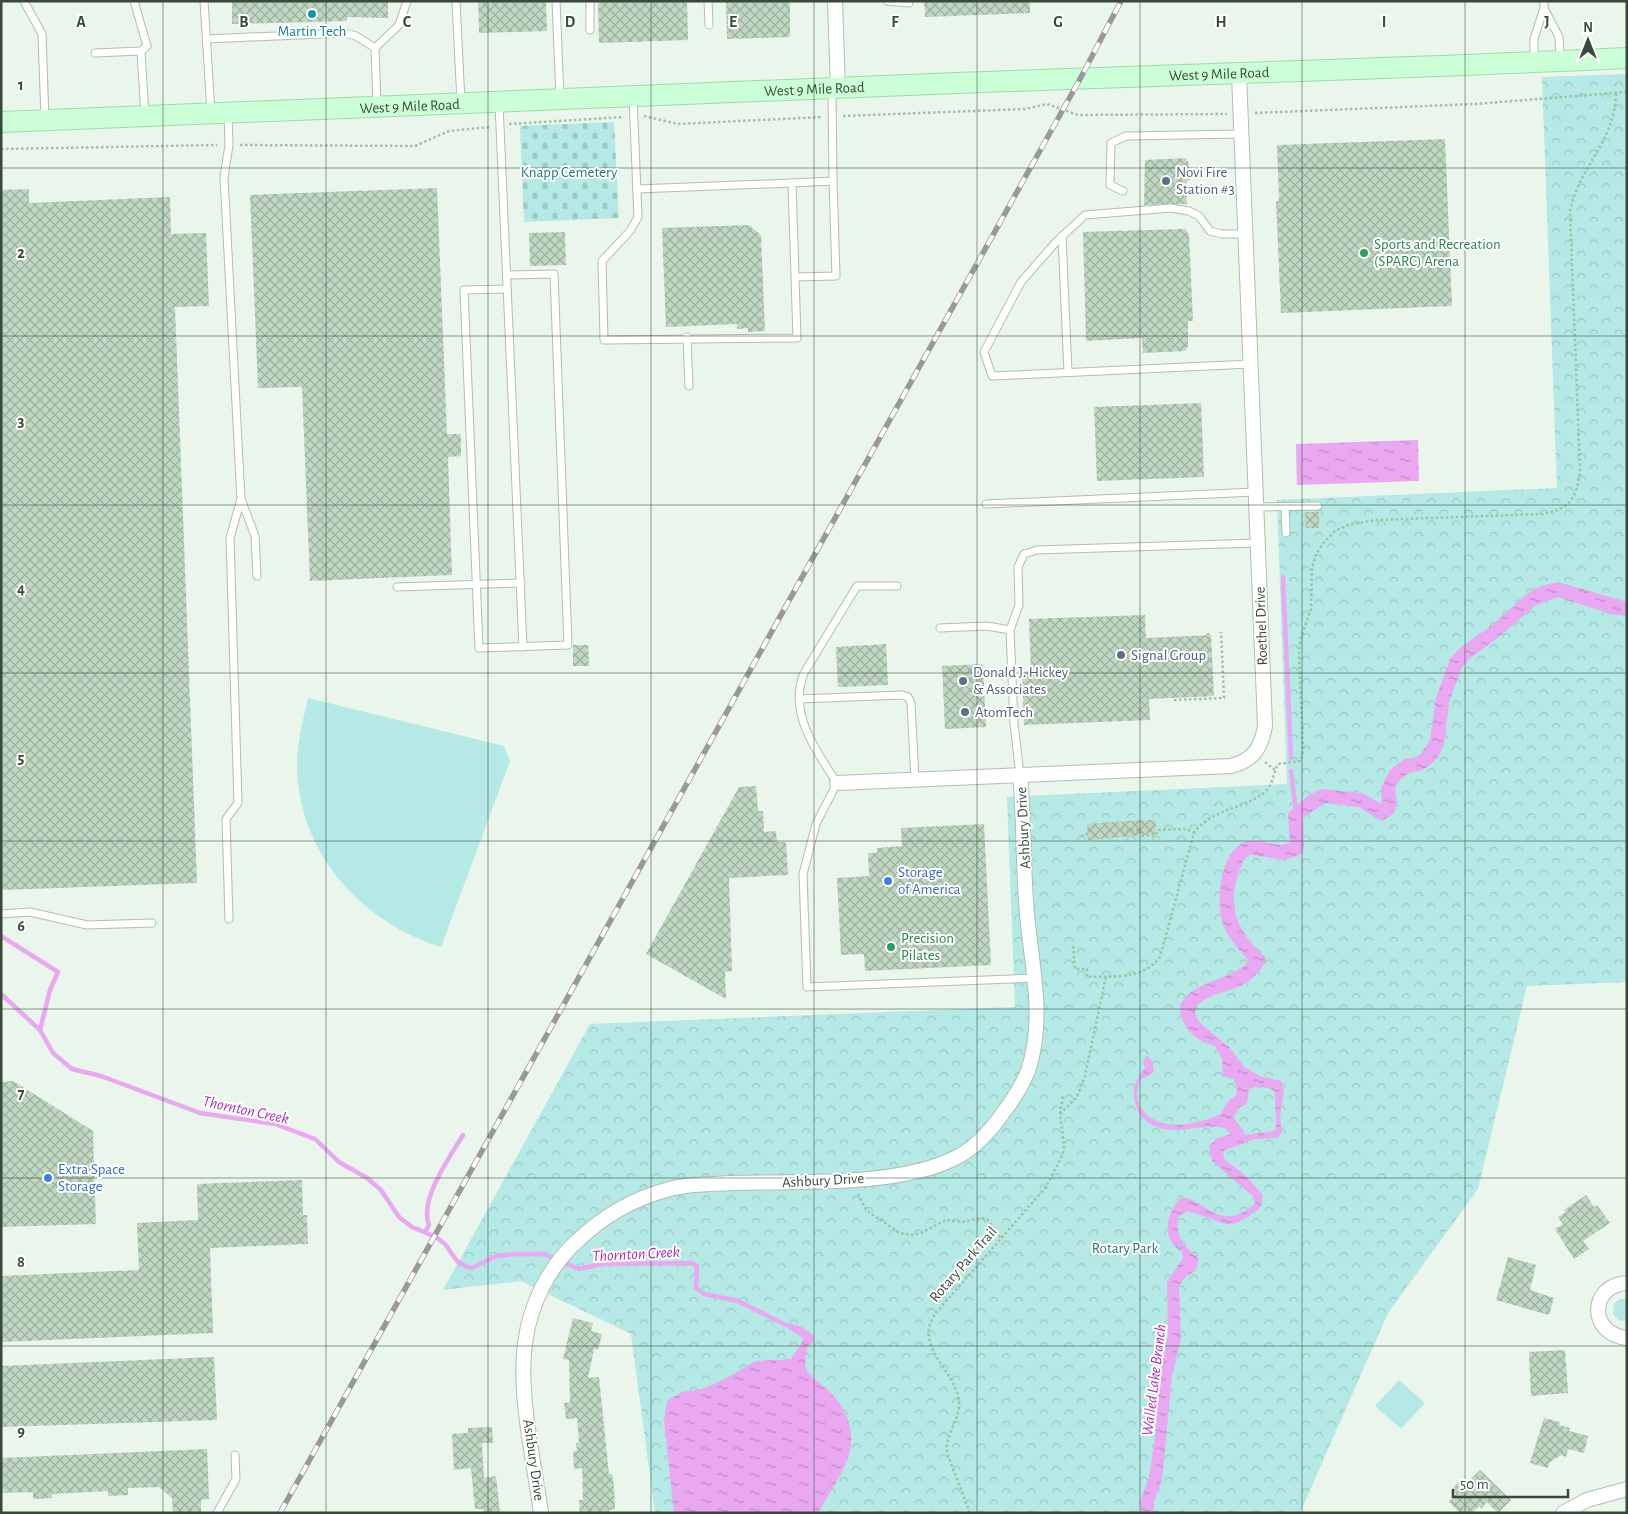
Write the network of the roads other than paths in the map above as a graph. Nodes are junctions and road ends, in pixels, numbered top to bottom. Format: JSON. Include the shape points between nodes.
{"nodes":[{"id":1,"x":24,"y":1,"type":"edge"},
{"id":2,"x":134,"y":1,"type":"edge"},
{"id":3,"x":204,"y":1,"type":"edge"},
{"id":4,"x":407,"y":1,"type":"edge"},
{"id":5,"x":456,"y":1,"type":"edge"},
{"id":6,"x":556,"y":1,"type":"edge"},
{"id":7,"x":590,"y":1,"type":"edge"},
{"id":8,"x":708,"y":1,"type":"edge"},
{"id":9,"x":835,"y":1,"type":"edge"},
{"id":10,"x":887,"y":1,"type":"edge"},
{"id":11,"x":909,"y":3,"type":"dead end"},
{"id":12,"x":1544,"y":4,"type":"edge"},
{"id":13,"x":709,"y":25,"type":"dead end"},
{"id":14,"x":590,"y":30,"type":"dead end"},
{"id":15,"x":207,"y":40,"type":"junction"},
{"id":16,"x":374,"y":48,"type":"junction"},
{"id":17,"x":141,"y":52,"type":"junction"},
{"id":18,"x":95,"y":53,"type":"dead end"},
{"id":19,"x":1627,"y":58,"type":"edge"},
{"id":20,"x":1560,"y":61,"type":"junction"},
{"id":21,"x":1534,"y":62,"type":"junction"},
{"id":22,"x":1239,"y":74,"type":"junction"},
{"id":23,"x":835,"y":89,"type":"junction"},
{"id":24,"x":560,"y":101,"type":"junction"},
{"id":25,"x":499,"y":103,"type":"junction"},
{"id":26,"x":462,"y":105,"type":"junction"},
{"id":27,"x":633,"y":107,"type":"junction"},
{"id":28,"x":377,"y":108,"type":"junction"},
{"id":29,"x":219,"y":114,"type":"junction"},
{"id":30,"x":145,"y":117,"type":"junction"},
{"id":31,"x":45,"y":120,"type":"junction"},
{"id":32,"x":1,"y":122,"type":"edge"},
{"id":33,"x":1241,"y":134,"type":"junction"},
{"id":34,"x":833,"y":181,"type":"junction"},
{"id":35,"x":792,"y":183,"type":"junction"},
{"id":36,"x":637,"y":189,"type":"junction"},
{"id":37,"x":1123,"y":191,"type":"dead end"},
{"id":38,"x":1245,"y":234,"type":"junction"},
{"id":39,"x":1062,"y":236,"type":"junction"},
{"id":40,"x":506,"y":275,"type":"junction"},
{"id":41,"x":795,"y":277,"type":"junction"},
{"id":42,"x":507,"y":288,"type":"junction"},
{"id":43,"x":687,"y":337,"type":"junction"},
{"id":44,"x":1250,"y":364,"type":"junction"},
{"id":45,"x":1068,"y":372,"type":"junction"},
{"id":46,"x":689,"y":386,"type":"dead end"},
{"id":47,"x":1255,"y":492,"type":"junction"},
{"id":48,"x":241,"y":500,"type":"junction"},
{"id":49,"x":986,"y":504,"type":"dead end"},
{"id":50,"x":1318,"y":506,"type":"dead end"},
{"id":51,"x":1256,"y":507,"type":"junction"},
{"id":52,"x":1285,"y":507,"type":"junction"},
{"id":53,"x":1286,"y":533,"type":"dead end"},
{"id":54,"x":1257,"y":543,"type":"junction"},
{"id":55,"x":257,"y":576,"type":"dead end"},
{"id":56,"x":520,"y":583,"type":"junction"},
{"id":57,"x":476,"y":585,"type":"junction"},
{"id":58,"x":897,"y":586,"type":"dead end"},
{"id":59,"x":397,"y":587,"type":"dead end"},
{"id":60,"x":940,"y":628,"type":"dead end"},
{"id":61,"x":1010,"y":630,"type":"junction"},
{"id":62,"x":523,"y":647,"type":"junction"},
{"id":63,"x":798,"y":699,"type":"junction"},
{"id":64,"x":1020,"y":775,"type":"junction"},
{"id":65,"x":915,"y":779,"type":"junction"},
{"id":66,"x":837,"y":782,"type":"junction"},
{"id":67,"x":1,"y":914,"type":"edge"},
{"id":68,"x":229,"y":919,"type":"dead end"},
{"id":69,"x":152,"y":923,"type":"dead end"},
{"id":70,"x":1034,"y":978,"type":"junction"},
{"id":71,"x":1627,"y":1283,"type":"edge"},
{"id":72,"x":1627,"y":1338,"type":"edge"},
{"id":73,"x":235,"y":1454,"type":"dead end"},
{"id":74,"x":1627,"y":1489,"type":"edge"},
{"id":75,"x":217,"y":1513,"type":"edge"},
{"id":76,"x":541,"y":1513,"type":"edge"},
{"id":77,"x":1563,"y":1513,"type":"edge"}],
"edges":[{"from":1,"to":31,"type":"lane","via":[[42,34]]},
{"from":2,"to":17,"type":"lane","via":[[146,46]]},
{"from":3,"to":15,"type":"lane"},
{"from":4,"to":16,"type":"lane","via":[[399,25]]},
{"from":5,"to":26,"type":"lane"},
{"from":6,"to":24,"type":"lane"},
{"from":7,"to":14,"type":"lane"},
{"from":8,"to":13,"type":"lane"},
{"from":9,"to":23,"type":"street"},
{"from":10,"to":11,"type":"lane"},
{"from":12,"to":20,"type":"lane","via":[[1559,37]]},
{"from":12,"to":21,"type":"lane","via":[[1534,39]]},
{"from":15,"to":16,"type":"lane","via":[[345,33]]},
{"from":15,"to":29,"type":"lane"},
{"from":16,"to":28,"type":"lane"},
{"from":17,"to":18,"type":"lane"},
{"from":17,"to":30,"type":"lane"},
{"from":19,"to":20,"type":"street","name":"West 9 Mile Road"},
{"from":20,"to":21,"type":"street","name":"West 9 Mile Road"},
{"from":21,"to":22,"type":"street","name":"West 9 Mile Road"},
{"from":22,"to":23,"type":"street","name":"West 9 Mile Road"},
{"from":22,"to":33,"type":"street","name":"Roethel Drive"},
{"from":23,"to":27,"type":"street","name":"West 9 Mile Road"},
{"from":23,"to":34,"type":"lane"},
{"from":24,"to":25,"type":"street","name":"West 9 Mile Road"},
{"from":24,"to":27,"type":"street","name":"West 9 Mile Road"},
{"from":25,"to":26,"type":"street","name":"West 9 Mile Road"},
{"from":25,"to":40,"type":"lane"},
{"from":26,"to":28,"type":"street","name":"West 9 Mile Road"},
{"from":27,"to":36,"type":"lane"},
{"from":28,"to":29,"type":"street","name":"West 9 Mile Road"},
{"from":29,"to":30,"type":"street","name":"West 9 Mile Road"},
{"from":29,"to":48,"type":"lane","via":[[228,145],[224,177]]},
{"from":30,"to":31,"type":"street","name":"West 9 Mile Road"},
{"from":31,"to":32,"type":"street","name":"West 9 Mile Road"},
{"from":33,"to":37,"type":"lane","via":[[1126,136],[1111,142],[1110,185]]},
{"from":33,"to":38,"type":"street","name":"Roethel Drive"},
{"from":34,"to":35,"type":"lane"},
{"from":34,"to":41,"type":"lane","via":[[836,276]]},
{"from":35,"to":36,"type":"lane"},
{"from":35,"to":41,"type":"lane"},
{"from":36,"to":43,"type":"lane","via":[[636,222],[602,261],[604,340]]},
{"from":38,"to":39,"type":"lane","via":[[1210,231],[1189,210],[1171,208],[1086,215]]},
{"from":38,"to":44,"type":"street","name":"Roethel Drive"},
{"from":39,"to":45,"type":"lane"},
{"from":39,"to":45,"type":"lane","via":[[1021,282],[984,352],[992,376]]},
{"from":40,"to":42,"type":"lane"},
{"from":40,"to":62,"type":"lane","via":[[554,274],[568,645]]},
{"from":41,"to":43,"type":"lane","via":[[797,338]]},
{"from":42,"to":56,"type":"lane"},
{"from":42,"to":57,"type":"lane","via":[[464,290]]},
{"from":43,"to":46,"type":"lane"},
{"from":44,"to":45,"type":"lane"},
{"from":44,"to":47,"type":"street","name":"Roethel Drive"},
{"from":47,"to":49,"type":"lane"},
{"from":47,"to":51,"type":"street","name":"Roethel Drive"},
{"from":48,"to":55,"type":"lane","via":[[255,536]]},
{"from":48,"to":68,"type":"lane","via":[[230,538],[238,803],[226,819]]},
{"from":50,"to":52,"type":"lane"},
{"from":51,"to":52,"type":"lane"},
{"from":51,"to":54,"type":"street","name":"Roethel Drive"},
{"from":52,"to":53,"type":"lane"},
{"from":54,"to":61,"type":"lane","via":[[1030,551],[1020,560],[1019,605]]},
{"from":54,"to":64,"type":"street","name":"Roethel Drive","via":[[1265,726],[1256,754],[1231,766]]},
{"from":56,"to":57,"type":"lane"},
{"from":56,"to":62,"type":"lane"},
{"from":57,"to":59,"type":"lane"},
{"from":57,"to":62,"type":"lane","via":[[479,648]]},
{"from":58,"to":63,"type":"lane","via":[[857,586],[804,673]]},
{"from":60,"to":61,"type":"lane","via":[[987,626]]},
{"from":61,"to":64,"type":"lane"},
{"from":63,"to":65,"type":"lane","via":[[908,697]]},
{"from":63,"to":66,"type":"lane","via":[[812,745]]},
{"from":64,"to":65,"type":"street","name":"Roethel Drive"},
{"from":64,"to":70,"type":"street","name":"Ashbury Drive","via":[[1026,904]]},
{"from":65,"to":66,"type":"street","name":"Roethel Drive"},
{"from":66,"to":70,"type":"lane","via":[[816,824],[803,874],[807,987]]},
{"from":67,"to":69,"type":"lane","via":[[30,912],[87,925]]},
{"from":70,"to":76,"type":"street","name":"Ashbury Drive","via":[[1037,1035],[1026,1074],[998,1121],[957,1157],[911,1174],[703,1184],[666,1190],[610,1215],[590,1228],[565,1252],[541,1290],[531,1315],[523,1364]]},
{"from":71,"to":72,"type":"street","via":[[1611,1287],[1600,1300],[1598,1309],[1603,1327],[1610,1333]]},
{"from":73,"to":75,"type":"lane","via":[[236,1479]]},
{"from":74,"to":77,"type":"street","via":[[1588,1500]]}]}
